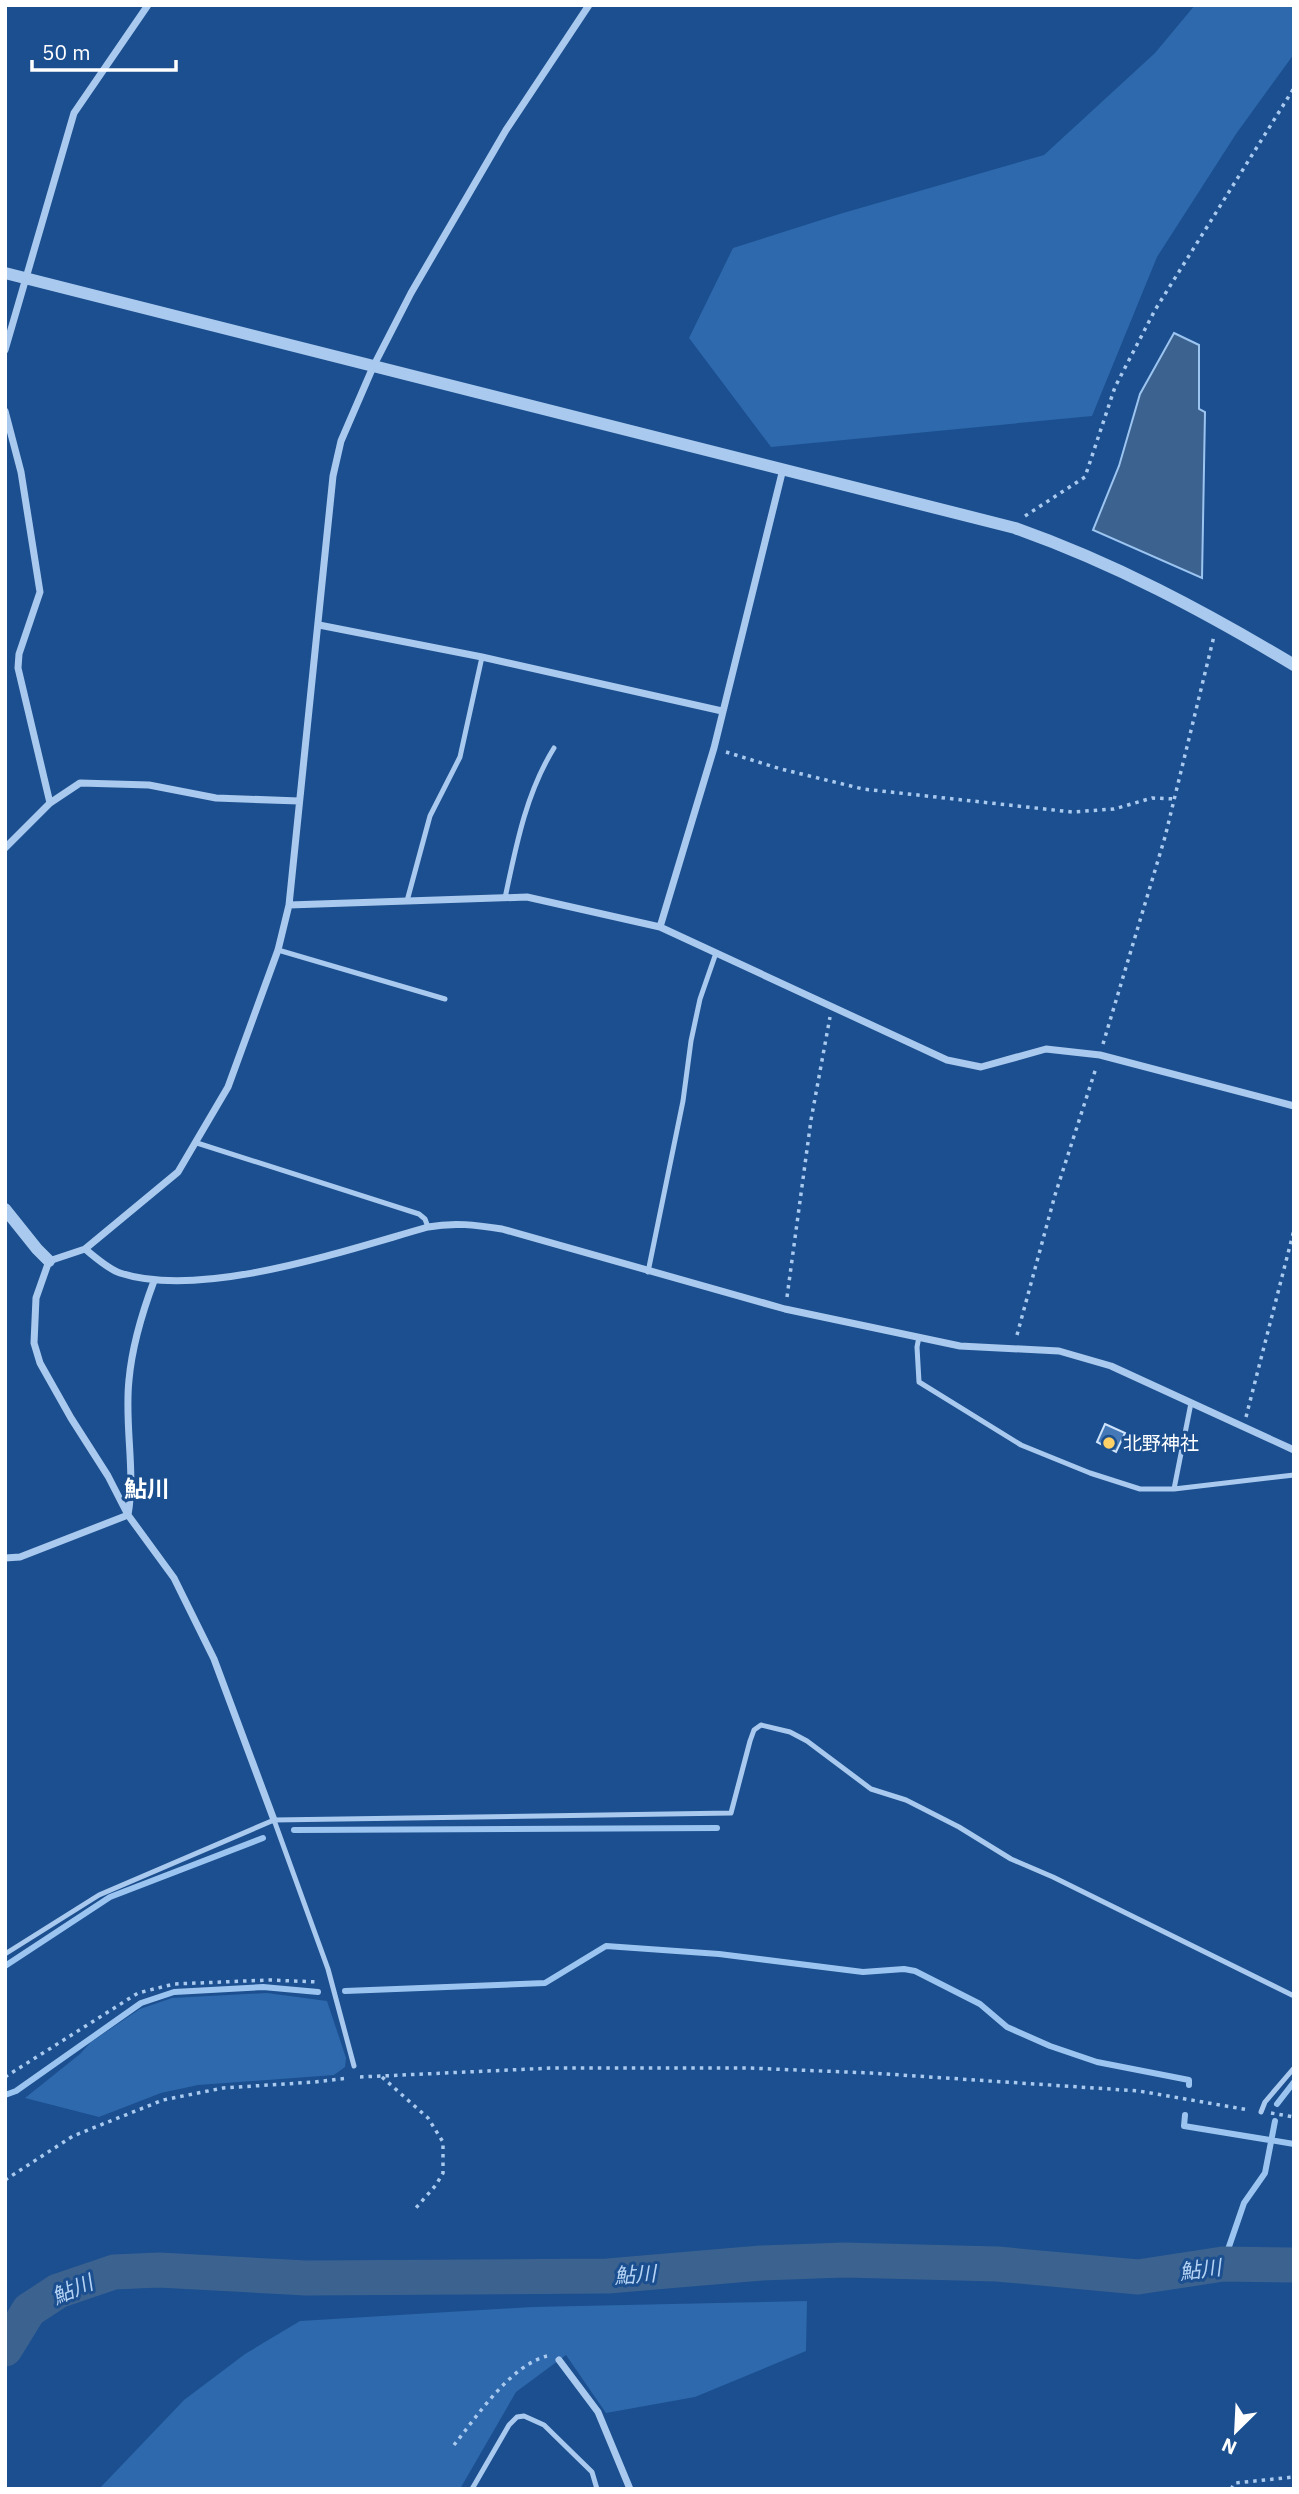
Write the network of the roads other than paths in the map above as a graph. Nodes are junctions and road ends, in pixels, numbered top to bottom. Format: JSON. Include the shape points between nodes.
{"nodes":[{"id":1,"x":148,"y":5,"type":"edge"},
{"id":2,"x":589,"y":5,"type":"edge"},
{"id":3,"x":5,"y":273,"type":"edge"},
{"id":4,"x":27,"y":278,"type":"junction"},
{"id":5,"x":5,"y":350,"type":"edge"},
{"id":6,"x":373,"y":367,"type":"junction"},
{"id":7,"x":5,"y":411,"type":"edge"},
{"id":8,"x":783,"y":469,"type":"junction"},
{"id":9,"x":319,"y":625,"type":"junction"},
{"id":10,"x":482,"y":657,"type":"junction"},
{"id":11,"x":1294,"y":665,"type":"edge"},
{"id":12,"x":722,"y":710,"type":"junction"},
{"id":13,"x":554,"y":748,"type":"dead end"},
{"id":14,"x":299,"y":801,"type":"junction"},
{"id":15,"x":50,"y":803,"type":"junction"},
{"id":16,"x":5,"y":848,"type":"edge"},
{"id":17,"x":505,"y":898,"type":"junction"},
{"id":18,"x":407,"y":901,"type":"junction"},
{"id":19,"x":289,"y":905,"type":"junction"},
{"id":20,"x":660,"y":927,"type":"junction"},
{"id":21,"x":278,"y":950,"type":"junction"},
{"id":22,"x":716,"y":953,"type":"junction"},
{"id":23,"x":445,"y":999,"type":"dead end"},
{"id":24,"x":1294,"y":1106,"type":"edge"},
{"id":25,"x":197,"y":1143,"type":"junction"},
{"id":26,"x":5,"y":1209,"type":"edge"},
{"id":27,"x":428,"y":1227,"type":"junction"},
{"id":28,"x":85,"y":1249,"type":"junction"},
{"id":29,"x":49,"y":1261,"type":"junction"},
{"id":30,"x":648,"y":1272,"type":"junction"},
{"id":31,"x":154,"y":1281,"type":"junction"},
{"id":32,"x":919,"y":1337,"type":"junction"},
{"id":33,"x":1191,"y":1403,"type":"junction"},
{"id":34,"x":1294,"y":1450,"type":"edge"},
{"id":35,"x":1294,"y":1475,"type":"edge"},
{"id":36,"x":1174,"y":1489,"type":"junction"},
{"id":37,"x":128,"y":1515,"type":"junction"},
{"id":38,"x":5,"y":1558,"type":"edge"},
{"id":39,"x":274,"y":1820,"type":"junction"},
{"id":40,"x":5,"y":1954,"type":"edge"},
{"id":41,"x":1294,"y":1996,"type":"edge"},
{"id":42,"x":354,"y":2066,"type":"dead end"},
{"id":43,"x":1294,"y":2068,"type":"edge"},
{"id":44,"x":1261,"y":2112,"type":"road end"},
{"id":45,"x":559,"y":2360,"type":"road end"},
{"id":46,"x":472,"y":2489,"type":"edge"},
{"id":47,"x":597,"y":2489,"type":"edge"},
{"id":48,"x":630,"y":2489,"type":"edge"}],
"edges":[{"from":1,"to":4,"type":"street","via":[[74,113]]},
{"from":2,"to":6,"type":"street","via":[[506,130]]},
{"from":3,"to":4,"type":"street"},
{"from":4,"to":5,"type":"street"},
{"from":4,"to":6,"type":"street"},
{"from":6,"to":8,"type":"street"},
{"from":6,"to":9,"type":"street","via":[[341,441],[333,476]]},
{"from":7,"to":15,"type":"street","via":[[21,472],[40,592],[18,668]]},
{"from":8,"to":11,"type":"street","via":[[1015,528],[1104,562],[1184,601]]},
{"from":8,"to":12,"type":"street"},
{"from":9,"to":10,"type":"street"},
{"from":9,"to":14,"type":"street"},
{"from":10,"to":12,"type":"street"},
{"from":10,"to":18,"type":"lane","via":[[460,757],[430,816]]},
{"from":12,"to":20,"type":"street"},
{"from":13,"to":17,"type":"lane","via":[[541,770],[520,832]]},
{"from":14,"to":15,"type":"street","via":[[216,798],[149,785],[80,783]]},
{"from":14,"to":19,"type":"street"},
{"from":15,"to":16,"type":"street"},
{"from":17,"to":18,"type":"street"},
{"from":17,"to":20,"type":"street","via":[[527,897]]},
{"from":18,"to":19,"type":"street"},
{"from":19,"to":21,"type":"street"},
{"from":20,"to":22,"type":"street"},
{"from":21,"to":23,"type":"lane"},
{"from":21,"to":25,"type":"street","via":[[228,1087]]},
{"from":22,"to":24,"type":"street","via":[[947,1060],[981,1067],[1046,1049],[1100,1055]]},
{"from":22,"to":30,"type":"lane","via":[[691,1041]]},
{"from":25,"to":27,"type":"lane","via":[[419,1214]]},
{"from":25,"to":28,"type":"street","via":[[178,1172]]},
{"from":26,"to":29,"type":"street"},
{"from":27,"to":30,"type":"street","via":[[463,1224],[502,1229]]},
{"from":27,"to":31,"type":"street","via":[[271,1269]]},
{"from":28,"to":29,"type":"street"},
{"from":28,"to":31,"type":"street","via":[[117,1273]]},
{"from":29,"to":37,"type":"street","via":[[36,1298],[34,1343],[40,1363]]},
{"from":30,"to":32,"type":"street","via":[[785,1309]]},
{"from":31,"to":37,"type":"street","via":[[135,1340],[128,1381]]},
{"from":32,"to":33,"type":"street","via":[[960,1346],[1081,1356]]},
{"from":32,"to":36,"type":"lane","via":[[919,1382],[1021,1445],[1140,1489]]},
{"from":33,"to":34,"type":"street"},
{"from":33,"to":36,"type":"lane"},
{"from":35,"to":36,"type":"lane"},
{"from":37,"to":38,"type":"street","via":[[20,1557]]},
{"from":37,"to":39,"type":"street","via":[[174,1578],[214,1659]]},
{"from":39,"to":40,"type":"lane","via":[[99,1895]]},
{"from":39,"to":41,"type":"lane","via":[[731,1813],[754,1731],[761,1725],[773,1726],[807,1741],[871,1788],[906,1800],[1026,1867]]},
{"from":39,"to":42,"type":"lane","via":[[332,1982]]},
{"from":43,"to":44,"type":"lane"},
{"from":45,"to":48,"type":"street","via":[[598,2412]]},
{"from":46,"to":47,"type":"lane","via":[[509,2425],[524,2416],[544,2424],[592,2472]]}]}
